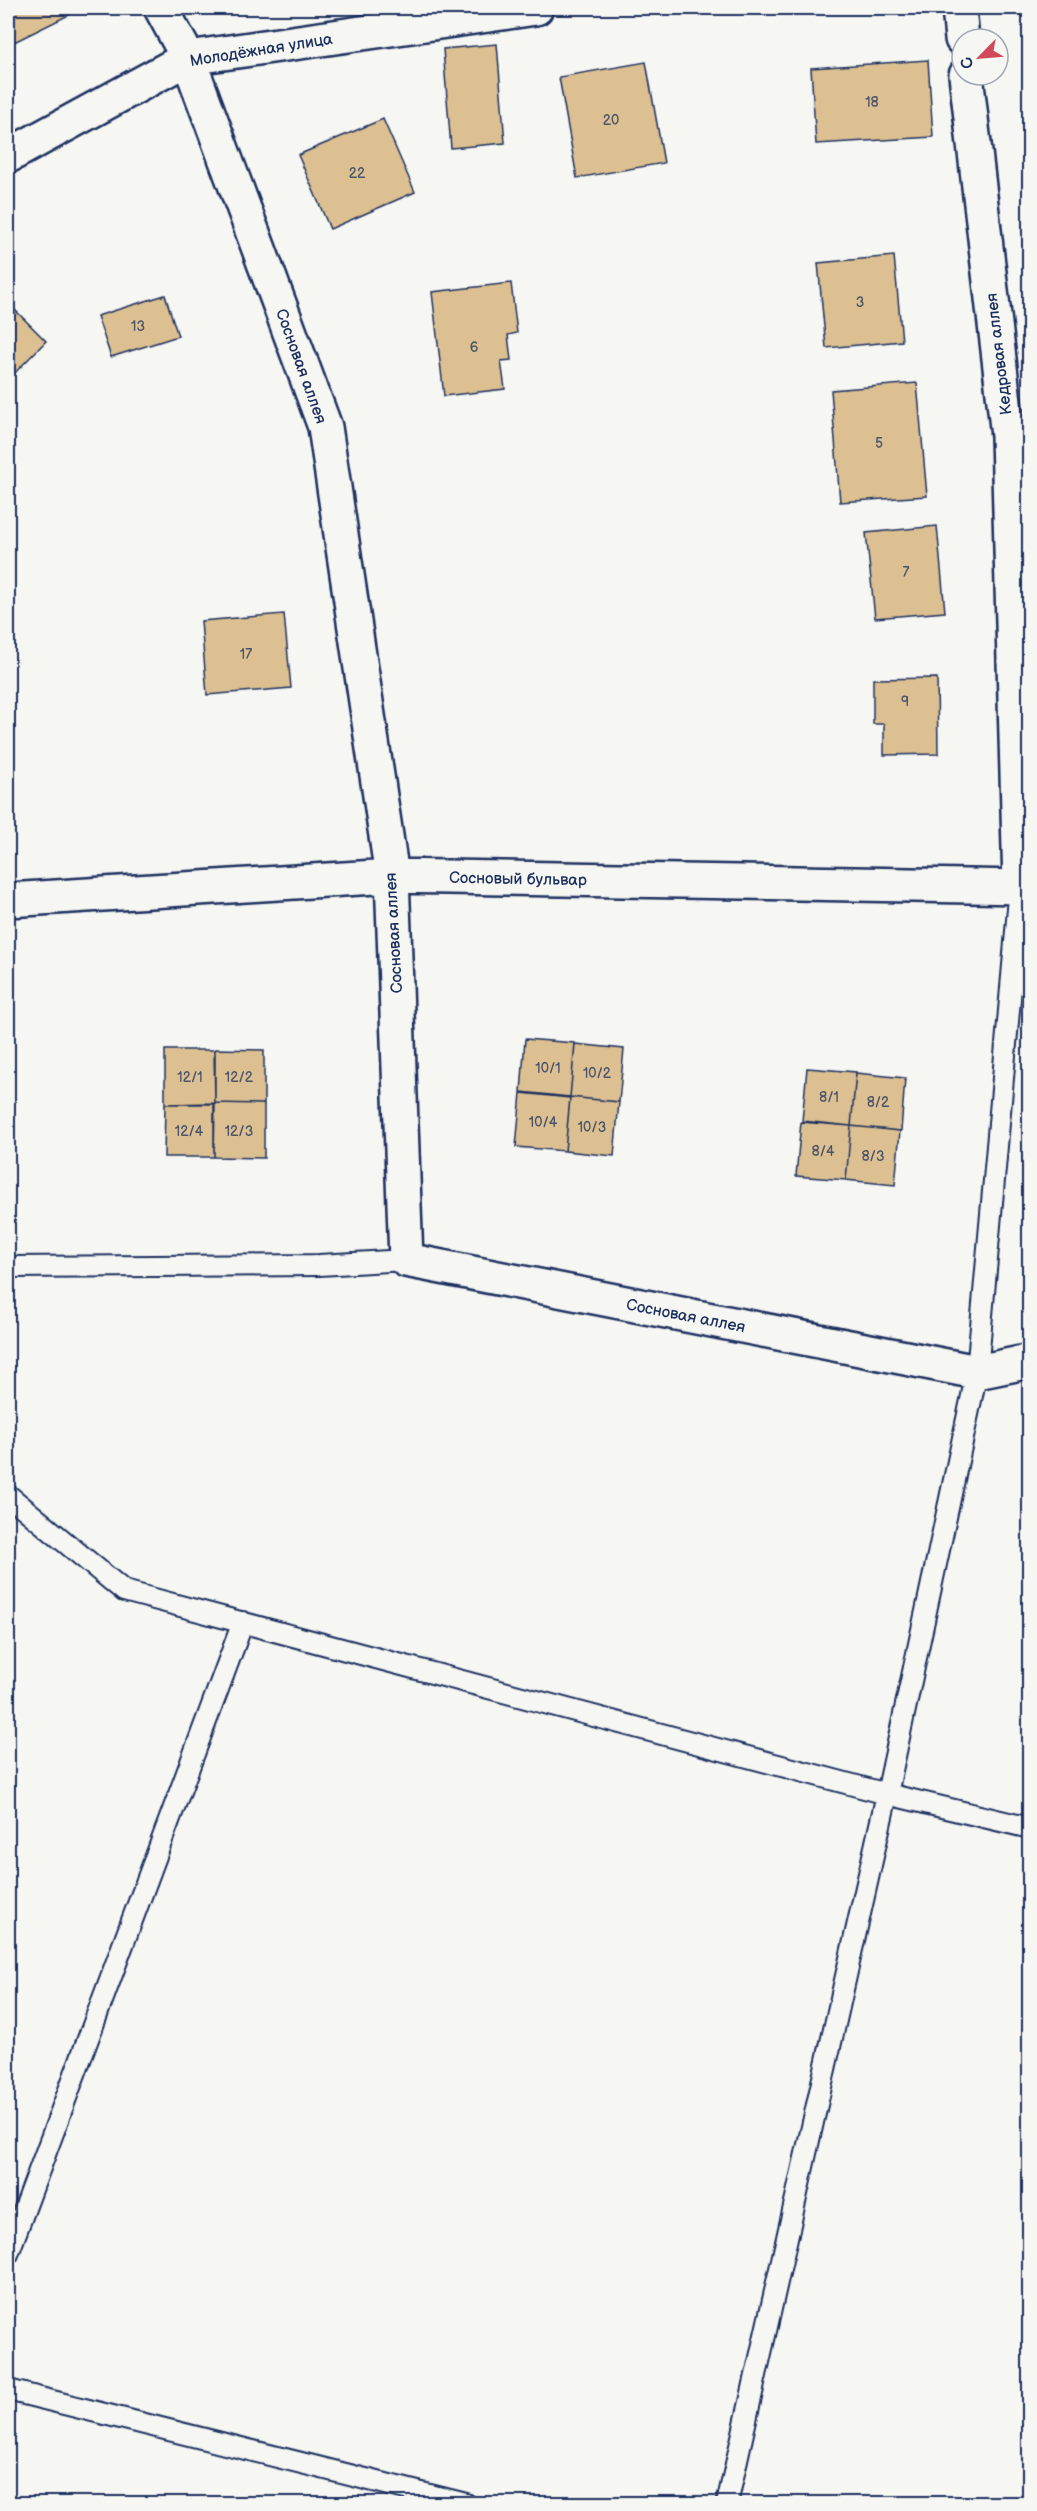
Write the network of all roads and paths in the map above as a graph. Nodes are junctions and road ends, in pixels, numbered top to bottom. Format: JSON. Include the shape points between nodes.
{"nodes":[{"id":1,"x":161,"y":8,"type":"edge"},
{"id":2,"x":536,"y":8,"type":"edge"},
{"id":3,"x":958,"y":8,"type":"edge"},
{"id":4,"x":960,"y":27,"type":"edge"},
{"id":5,"x":188,"y":58,"type":"junction"},
{"id":6,"x":968,"y":87,"type":"edge"},
{"id":7,"x":8,"y":156,"type":"edge"},
{"id":8,"x":1018,"y":437,"type":"edge"},
{"id":9,"x":392,"y":876,"type":"junction"},
{"id":10,"x":1024,"y":886,"type":"edge"},
{"id":11,"x":8,"y":900,"type":"edge"},
{"id":12,"x":406,"y":1260,"type":"junction"},
{"id":13,"x":8,"y":1267,"type":"edge"},
{"id":14,"x":1029,"y":1360,"type":"edge"},
{"id":15,"x":977,"y":1372,"type":"junction"},
{"id":16,"x":8,"y":1495,"type":"edge"},
{"id":17,"x":243,"y":1622,"type":"junction"},
{"id":18,"x":887,"y":1794,"type":"junction"},
{"id":19,"x":1029,"y":1828,"type":"edge"},
{"id":20,"x":8,"y":2254,"type":"edge"},
{"id":21,"x":8,"y":2390,"type":"edge"},
{"id":22,"x":466,"y":2504,"type":"edge"},
{"id":23,"x":727,"y":2504,"type":"edge"}],
"edges":[{"from":1,"to":5,"type":"street","name":"Сосновая аллея"},
{"from":2,"to":5,"type":"street","name":"Молодёжная улица"},
{"from":3,"to":4,"type":"street"},
{"from":5,"to":7,"type":"street","name":"Молодёжная улица"},
{"from":5,"to":9,"type":"street","name":"Сосновая аллея","via":[[325,427]]},
{"from":6,"to":8,"type":"street","name":"Кедровая аллея"},
{"from":8,"to":10,"type":"street","name":"Кедровая аллея"},
{"from":9,"to":10,"type":"street","name":"Сосновый бульвар"},
{"from":9,"to":11,"type":"street","name":"Сосновый бульвар"},
{"from":9,"to":12,"type":"street","name":"Сосновая аллея"},
{"from":10,"to":15,"type":"lane"},
{"from":12,"to":13,"type":"lane"},
{"from":12,"to":15,"type":"street","name":"Сосновая аллея"},
{"from":14,"to":15,"type":"street","name":"Сосновая аллея"},
{"from":15,"to":18,"type":"lane"},
{"from":16,"to":17,"type":"lane","via":[[124,1591]]},
{"from":17,"to":18,"type":"lane"},
{"from":17,"to":20,"type":"lane"},
{"from":18,"to":19,"type":"lane"},
{"from":18,"to":23,"type":"lane"},
{"from":21,"to":22,"type":"lane"}]}
